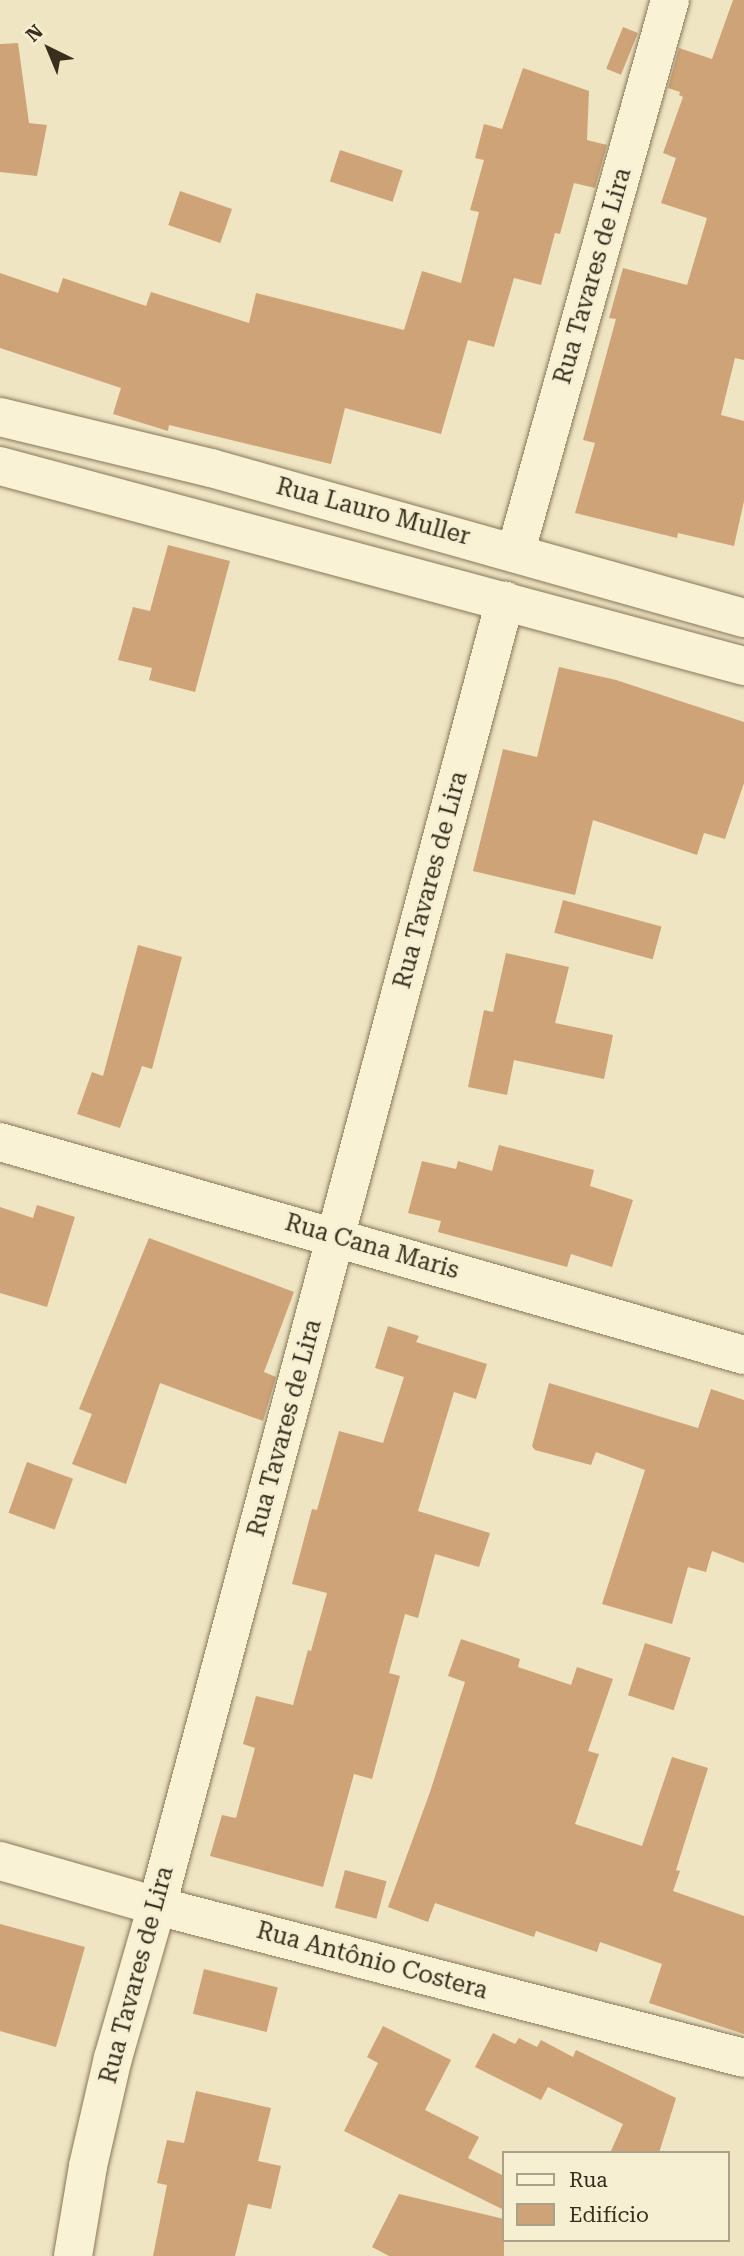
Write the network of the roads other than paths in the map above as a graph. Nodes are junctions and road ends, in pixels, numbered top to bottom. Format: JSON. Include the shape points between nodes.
{"nodes":[{"id":1,"x":670,"y":0,"type":"edge"},
{"id":2,"x":0,"y":416,"type":"edge"},
{"id":3,"x":0,"y":466,"type":"edge"},
{"id":4,"x":516,"y":551,"type":"junction"},
{"id":5,"x":505,"y":601,"type":"junction"},
{"id":6,"x":744,"y":618,"type":"edge"},
{"id":7,"x":744,"y":666,"type":"edge"},
{"id":8,"x":0,"y":1142,"type":"edge"},
{"id":9,"x":337,"y":1236,"type":"junction"},
{"id":10,"x":744,"y":1355,"type":"edge"},
{"id":11,"x":0,"y":1861,"type":"edge"},
{"id":12,"x":157,"y":1906,"type":"junction"},
{"id":13,"x":744,"y":2058,"type":"edge"},
{"id":14,"x":73,"y":2256,"type":"edge"}],
"edges":[{"from":1,"to":4,"type":"street","name":"Rua Tavares de Lira"},
{"from":2,"to":4,"type":"street","name":"Rua Lauro Muller","via":[[199,464]]},
{"from":3,"to":5,"type":"street"},
{"from":4,"to":6,"type":"street","name":"Rua Lauro Muller"},
{"from":5,"to":7,"type":"street"},
{"from":5,"to":9,"type":"street","name":"Rua Tavares de Lira"},
{"from":8,"to":9,"type":"street","name":"Rua Cana Maris"},
{"from":9,"to":10,"type":"street","name":"Rua Cana Maris"},
{"from":9,"to":12,"type":"street","name":"Rua Tavares de Lira"},
{"from":11,"to":12,"type":"street","name":"Rua Antônio Costera"},
{"from":12,"to":13,"type":"street","name":"Rua Antônio Costera"},
{"from":12,"to":14,"type":"street","name":"Rua Tavares de Lira","via":[[113,2058]]}]}
